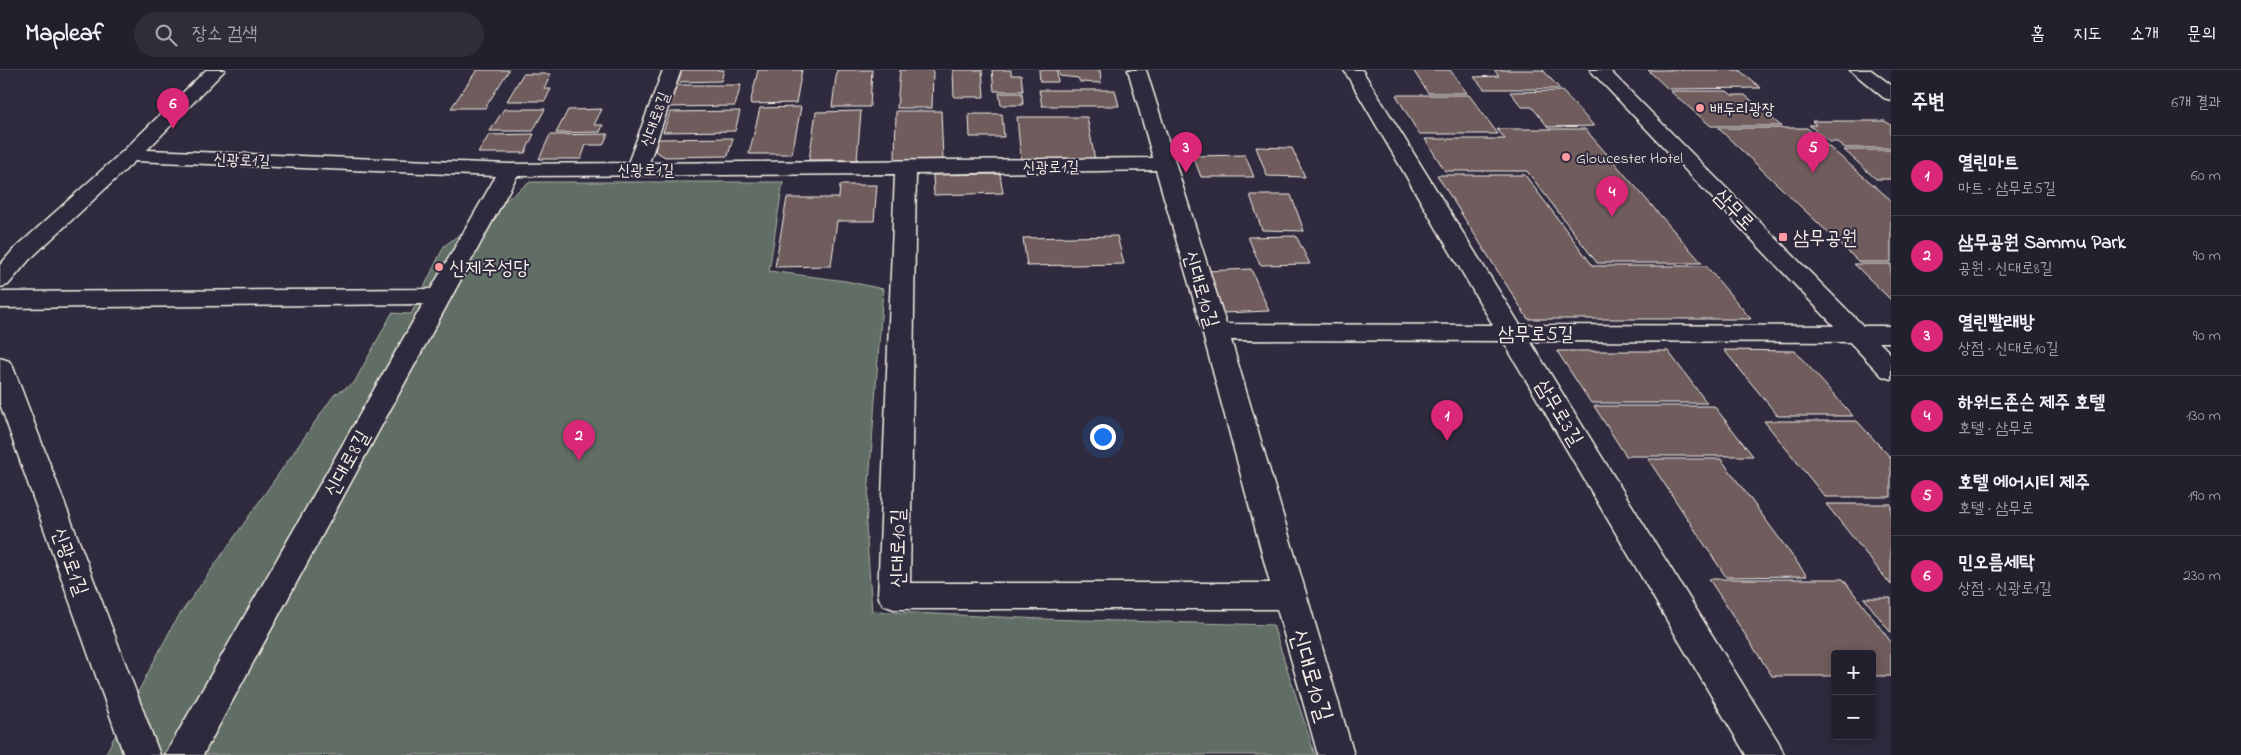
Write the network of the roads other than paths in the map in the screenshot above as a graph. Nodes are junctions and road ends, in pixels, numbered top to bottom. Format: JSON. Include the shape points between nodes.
{"nodes":[{"id":1,"x":216,"y":70,"type":"edge"},
{"id":2,"x":672,"y":70,"type":"edge"},
{"id":3,"x":1137,"y":70,"type":"edge"},
{"id":4,"x":1353,"y":70,"type":"edge"},
{"id":5,"x":1599,"y":70,"type":"edge"},
{"id":6,"x":1859,"y":70,"type":"edge"},
{"id":7,"x":1891,"y":94,"type":"edge"},
{"id":8,"x":130,"y":155,"type":"junction"},
{"id":9,"x":1163,"y":164,"type":"junction"},
{"id":10,"x":906,"y":168,"type":"junction"},
{"id":11,"x":636,"y":169,"type":"junction"},
{"id":12,"x":510,"y":170,"type":"junction"},
{"id":13,"x":0,"y":280,"type":"edge"},
{"id":14,"x":439,"y":296,"type":"junction"},
{"id":15,"x":0,"y":300,"type":"edge"},
{"id":16,"x":1216,"y":332,"type":"junction"},
{"id":17,"x":1513,"y":334,"type":"junction"},
{"id":18,"x":1856,"y":334,"type":"junction"},
{"id":19,"x":1891,"y":334,"type":"edge"},
{"id":20,"x":0,"y":367,"type":"edge"},
{"id":21,"x":1891,"y":370,"type":"edge"},
{"id":22,"x":1288,"y":596,"type":"junction"},
{"id":23,"x":142,"y":755,"type":"edge"},
{"id":24,"x":183,"y":755,"type":"edge"},
{"id":25,"x":1336,"y":755,"type":"edge"},
{"id":26,"x":1766,"y":755,"type":"edge"}],
"edges":[{"from":1,"to":8,"type":"street"},
{"from":2,"to":11,"type":"street","name":"신대로8길"},
{"from":3,"to":9,"type":"street","name":"신대로10길"},
{"from":4,"to":17,"type":"street","name":"삼무로3길"},
{"from":5,"to":18,"type":"street","name":"삼무로"},
{"from":6,"to":7,"type":"street"},
{"from":8,"to":12,"type":"street","name":"신광로1길"},
{"from":8,"to":13,"type":"street","via":[[21,255]]},
{"from":9,"to":10,"type":"street","name":"신광로1길"},
{"from":9,"to":16,"type":"street","name":"신대로10길"},
{"from":10,"to":11,"type":"street","name":"신광로1길"},
{"from":10,"to":22,"type":"street","name":"신대로10길","via":[[894,596]]},
{"from":11,"to":12,"type":"street","name":"신광로1길"},
{"from":12,"to":14,"type":"street","name":"신대로8길"},
{"from":14,"to":15,"type":"street"},
{"from":14,"to":24,"type":"street","name":"신대로8길"},
{"from":16,"to":17,"type":"street","name":"삼무로5길"},
{"from":16,"to":22,"type":"street","name":"신대로10길"},
{"from":17,"to":18,"type":"street","name":"삼무로5길"},
{"from":17,"to":26,"type":"street","name":"삼무로3길"},
{"from":18,"to":19,"type":"street","name":"삼무로5길"},
{"from":18,"to":21,"type":"street","name":"삼무로"},
{"from":20,"to":23,"type":"street","name":"신광로1길"},
{"from":22,"to":25,"type":"street","name":"신대로10길"}]}
